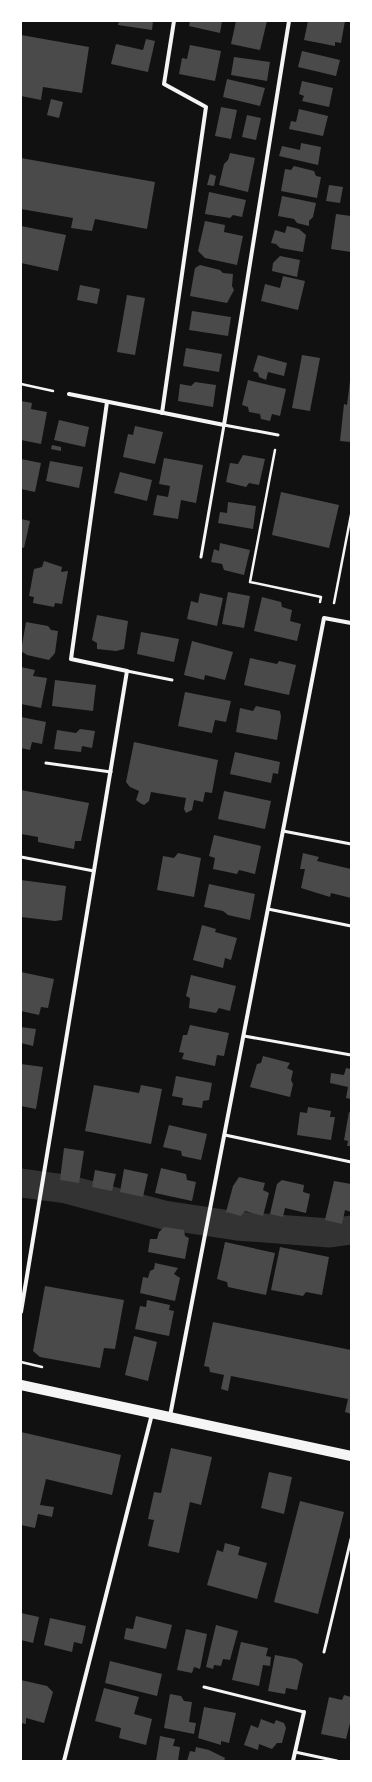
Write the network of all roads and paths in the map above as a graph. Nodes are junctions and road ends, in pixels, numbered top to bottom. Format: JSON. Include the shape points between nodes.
{"nodes":[{"id":1,"x":174,"y":21,"type":"edge"},
{"id":2,"x":289,"y":21,"type":"edge"},
{"id":3,"x":21,"y":384,"type":"edge"},
{"id":4,"x":70,"y":394,"type":"joint"},
{"id":5,"x":108,"y":402,"type":"junction"},
{"id":6,"x":162,"y":413,"type":"junction"},
{"id":7,"x":224,"y":425,"type":"junction"},
{"id":8,"x":278,"y":435,"type":"joint"},
{"id":9,"x":351,"y":515,"type":"edge"},
{"id":10,"x":201,"y":557,"type":"dead end"},
{"id":11,"x":324,"y":618,"type":"junction"},
{"id":12,"x":330,"y":619,"type":"junction"},
{"id":13,"x":351,"y":623,"type":"edge"},
{"id":14,"x":127,"y":671,"type":"junction"},
{"id":15,"x":172,"y":680,"type":"dead end"},
{"id":16,"x":46,"y":763,"type":"dead end"},
{"id":17,"x":110,"y":772,"type":"junction"},
{"id":18,"x":283,"y":831,"type":"junction"},
{"id":19,"x":351,"y":844,"type":"edge"},
{"id":20,"x":21,"y":857,"type":"edge"},
{"id":21,"x":94,"y":871,"type":"junction"},
{"id":22,"x":268,"y":909,"type":"junction"},
{"id":23,"x":351,"y":926,"type":"edge"},
{"id":24,"x":244,"y":1036,"type":"junction"},
{"id":25,"x":351,"y":1055,"type":"edge"},
{"id":26,"x":225,"y":1135,"type":"junction"},
{"id":27,"x":351,"y":1162,"type":"edge"},
{"id":28,"x":21,"y":1312,"type":"edge"},
{"id":29,"x":21,"y":1362,"type":"edge"},
{"id":30,"x":42,"y":1367,"type":"dead end"},
{"id":31,"x":21,"y":1385,"type":"edge"},
{"id":32,"x":152,"y":1412,"type":"junction"},
{"id":33,"x":170,"y":1416,"type":"junction"},
{"id":34,"x":351,"y":1456,"type":"edge"},
{"id":35,"x":351,"y":1539,"type":"edge"},
{"id":36,"x":324,"y":1652,"type":"dead end"},
{"id":37,"x":204,"y":1687,"type":"dead end"},
{"id":38,"x":304,"y":1712,"type":"joint"},
{"id":39,"x":295,"y":1752,"type":"junction"},
{"id":40,"x":64,"y":1761,"type":"edge"},
{"id":41,"x":293,"y":1761,"type":"edge"},
{"id":42,"x":337,"y":1761,"type":"edge"}],
"edges":[{"from":1,"to":6,"type":"street","via":[[164,84],[206,108]]},
{"from":2,"to":7,"type":"street"},
{"from":3,"to":4,"type":"path"},
{"from":4,"to":5,"type":"street"},
{"from":5,"to":6,"type":"street"},
{"from":5,"to":14,"type":"street","via":[[71,659]]},
{"from":6,"to":7,"type":"street"},
{"from":7,"to":8,"type":"lane"},
{"from":7,"to":10,"type":"lane"},
{"from":8,"to":11,"type":"path","via":[[250,582],[321,597],[319,606]]},
{"from":9,"to":12,"type":"path"},
{"from":11,"to":12,"type":"street"},
{"from":11,"to":18,"type":"street"},
{"from":12,"to":13,"type":"street"},
{"from":14,"to":15,"type":"lane"},
{"from":14,"to":17,"type":"street"},
{"from":16,"to":17,"type":"lane"},
{"from":17,"to":21,"type":"street"},
{"from":18,"to":19,"type":"lane"},
{"from":18,"to":22,"type":"street"},
{"from":20,"to":21,"type":"lane"},
{"from":21,"to":28,"type":"street"},
{"from":22,"to":23,"type":"lane"},
{"from":22,"to":24,"type":"street"},
{"from":24,"to":25,"type":"lane"},
{"from":24,"to":26,"type":"street"},
{"from":26,"to":27,"type":"lane"},
{"from":26,"to":33,"type":"street"},
{"from":29,"to":30,"type":"path"},
{"from":31,"to":32,"type":"main road"},
{"from":32,"to":33,"type":"main road"},
{"from":32,"to":40,"type":"street"},
{"from":33,"to":34,"type":"main road"},
{"from":35,"to":36,"type":"lane"},
{"from":37,"to":38,"type":"lane"},
{"from":38,"to":39,"type":"street"},
{"from":39,"to":41,"type":"street"},
{"from":39,"to":42,"type":"lane"}]}
